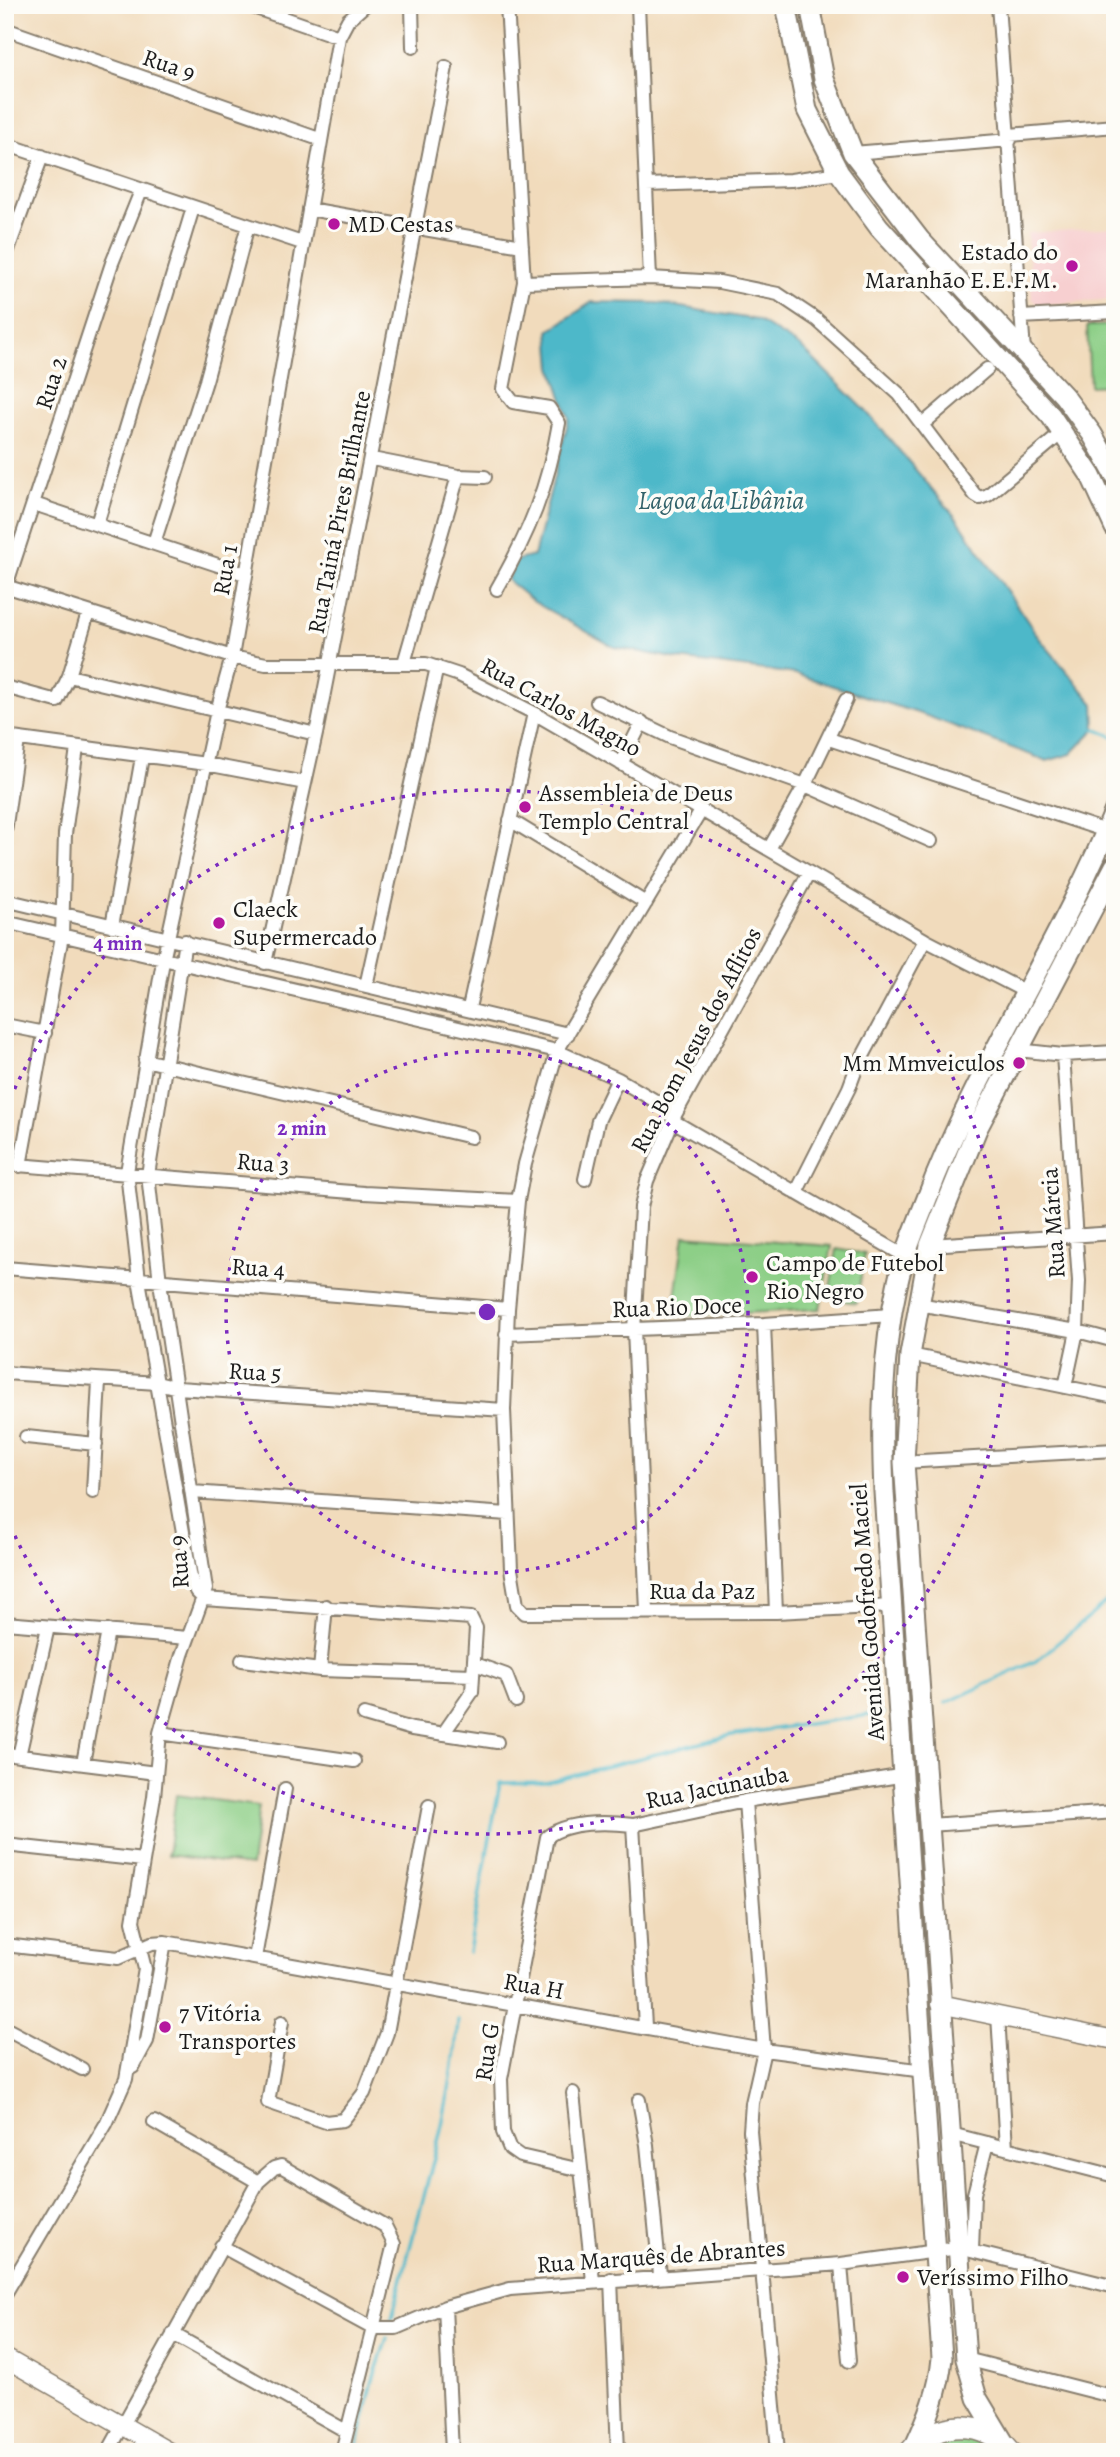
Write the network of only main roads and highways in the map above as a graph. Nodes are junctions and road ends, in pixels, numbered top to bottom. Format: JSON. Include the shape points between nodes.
{"nodes":[{"id":1,"x":786,"y":5,"type":"edge"},
{"id":2,"x":810,"y":5,"type":"edge"},
{"id":3,"x":1115,"y":475,"type":"edge"},
{"id":4,"x":1115,"y":528,"type":"edge"},
{"id":5,"x":1115,"y":810,"type":"edge"},
{"id":6,"x":1114,"y":869,"type":"edge"},
{"id":7,"x":1008,"y":2448,"type":"edge"},
{"id":8,"x":912,"y":2450,"type":"edge"}],
"edges":[{"from":1,"to":4,"type":"main road","via":[[807,110],[839,173],[879,227],[1063,432],[1091,476]]},
{"from":2,"to":3,"type":"main road","via":[[824,79],[852,153],[920,240],[1064,396]]},
{"from":5,"to":8,"type":"main road","name":"Avenida Godofredo Maciel","via":[[971,1095],[905,1256],[891,1315],[882,1444],[942,2358],[931,2412]]},
{"from":6,"to":7,"type":"main road","name":"Avenida Godofredo Maciel","via":[[977,1129],[930,1245],[910,1355],[904,1462],[940,2004],[965,2249],[966,2359],[977,2398]]},
{"from":7,"to":8,"type":"highway","via":[[982,2430],[957,2426],[937,2430]]}]}
